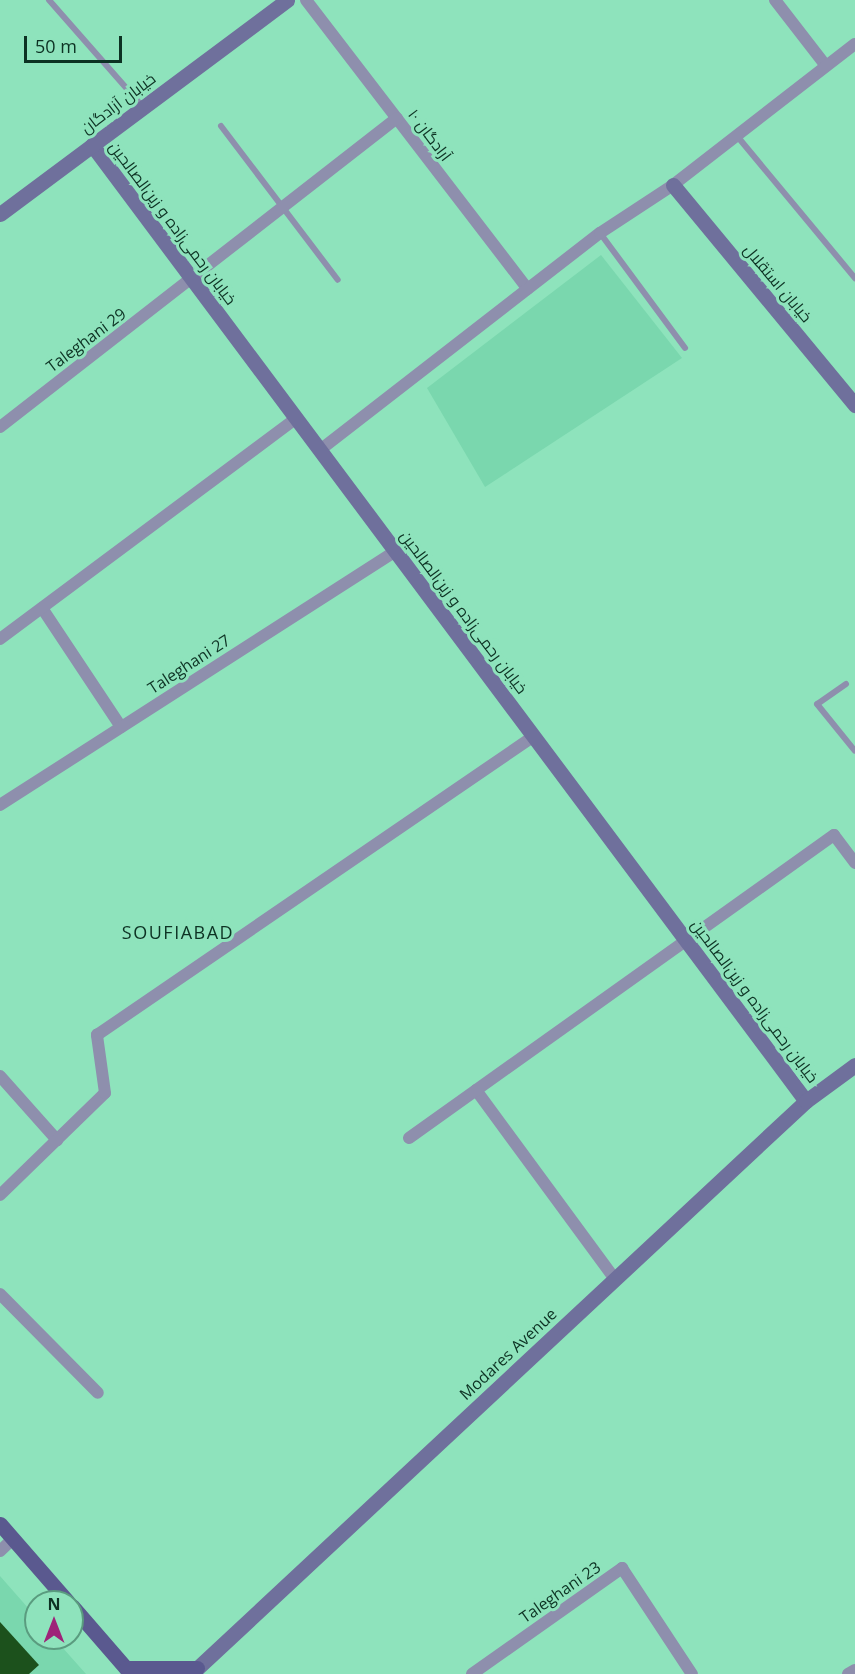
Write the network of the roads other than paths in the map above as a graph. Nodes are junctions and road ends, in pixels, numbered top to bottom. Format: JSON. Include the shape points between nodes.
{"nodes":[{"id":1,"x":49,"y":0,"type":"edge"},
{"id":2,"x":287,"y":0,"type":"edge"},
{"id":3,"x":306,"y":0,"type":"edge"},
{"id":4,"x":776,"y":0,"type":"edge"},
{"id":5,"x":855,"y":44,"type":"edge"},
{"id":6,"x":826,"y":66,"type":"junction"},
{"id":7,"x":143,"y":107,"type":"junction"},
{"id":8,"x":397,"y":118,"type":"junction"},
{"id":9,"x":221,"y":126,"type":"dead end"},
{"id":10,"x":736,"y":136,"type":"junction"},
{"id":11,"x":92,"y":145,"type":"junction"},
{"id":12,"x":673,"y":185,"type":"junction"},
{"id":13,"x":283,"y":208,"type":"junction"},
{"id":14,"x":0,"y":214,"type":"edge"},
{"id":15,"x":600,"y":233,"type":"junction"},
{"id":16,"x":855,"y":278,"type":"edge"},
{"id":17,"x":192,"y":279,"type":"junction"},
{"id":18,"x":338,"y":280,"type":"dead end"},
{"id":19,"x":528,"y":289,"type":"junction"},
{"id":20,"x":685,"y":348,"type":"dead end"},
{"id":21,"x":855,"y":405,"type":"edge"},
{"id":22,"x":296,"y":418,"type":"junction"},
{"id":23,"x":0,"y":427,"type":"edge"},
{"id":24,"x":320,"y":450,"type":"junction"},
{"id":25,"x":395,"y":551,"type":"junction"},
{"id":26,"x":42,"y":608,"type":"junction"},
{"id":27,"x":0,"y":639,"type":"edge"},
{"id":28,"x":846,"y":684,"type":"dead end"},
{"id":29,"x":121,"y":727,"type":"junction"},
{"id":30,"x":534,"y":736,"type":"junction"},
{"id":31,"x":855,"y":751,"type":"edge"},
{"id":32,"x":0,"y":805,"type":"edge"},
{"id":33,"x":855,"y":863,"type":"edge"},
{"id":34,"x":686,"y":940,"type":"junction"},
{"id":35,"x":855,"y":1065,"type":"edge"},
{"id":36,"x":0,"y":1076,"type":"edge"},
{"id":37,"x":477,"y":1090,"type":"junction"},
{"id":38,"x":806,"y":1101,"type":"junction"},
{"id":39,"x":409,"y":1138,"type":"dead end"},
{"id":40,"x":57,"y":1140,"type":"junction"},
{"id":41,"x":0,"y":1195,"type":"edge"},
{"id":42,"x":615,"y":1279,"type":"junction"},
{"id":43,"x":0,"y":1294,"type":"edge"},
{"id":44,"x":98,"y":1393,"type":"dead end"},
{"id":45,"x":0,"y":1524,"type":"edge"},
{"id":46,"x":13,"y":1539,"type":"junction"},
{"id":47,"x":0,"y":1551,"type":"edge"},
{"id":48,"x":58,"y":1590,"type":"edge"},
{"id":49,"x":84,"y":1620,"type":"edge"},
{"id":50,"x":855,"y":1670,"type":"edge"},
{"id":51,"x":129,"y":1671,"type":"edge"},
{"id":52,"x":194,"y":1671,"type":"edge"},
{"id":53,"x":472,"y":1674,"type":"edge"},
{"id":54,"x":692,"y":1674,"type":"edge"},
{"id":55,"x":848,"y":1674,"type":"edge"}],
"edges":[{"from":1,"to":7,"type":"lane"},
{"from":2,"to":7,"type":"street","name":"خیابان آزادگان"},
{"from":3,"to":8,"type":"street","name":"آرادگان ۱۰"},
{"from":4,"to":6,"type":"street"},
{"from":5,"to":6,"type":"street"},
{"from":6,"to":10,"type":"street"},
{"from":7,"to":11,"type":"street","name":"خیابان آزادگان"},
{"from":8,"to":13,"type":"street","name":"Taleghani 29"},
{"from":8,"to":19,"type":"street","name":"آرادگان ۱۰"},
{"from":9,"to":13,"type":"lane"},
{"from":10,"to":12,"type":"street"},
{"from":10,"to":16,"type":"lane"},
{"from":11,"to":14,"type":"street","name":"خیابان آزادگان"},
{"from":11,"to":17,"type":"street","name":"خیابان رحمی‌زاده و زین‌الصالحین"},
{"from":12,"to":15,"type":"street"},
{"from":12,"to":21,"type":"street","name":"خیابان استقلال"},
{"from":13,"to":17,"type":"street","name":"Taleghani 29"},
{"from":13,"to":18,"type":"lane"},
{"from":15,"to":19,"type":"street"},
{"from":15,"to":20,"type":"lane"},
{"from":17,"to":22,"type":"street","name":"خیابان رحمی‌زاده و زین‌الصالحین"},
{"from":17,"to":23,"type":"street","name":"Taleghani 29"},
{"from":19,"to":24,"type":"street"},
{"from":22,"to":24,"type":"street","name":"خیابان رحمی‌زاده و زین‌الصالحین"},
{"from":22,"to":26,"type":"street"},
{"from":24,"to":25,"type":"street","name":"خیابان رحمی‌زاده و زین‌الصالحین"},
{"from":25,"to":29,"type":"street","name":"Taleghani 27"},
{"from":25,"to":30,"type":"street","name":"خیابان رحمی‌زاده و زین‌الصالحین"},
{"from":26,"to":27,"type":"street"},
{"from":26,"to":29,"type":"street"},
{"from":28,"to":31,"type":"lane","via":[[817,704]]},
{"from":29,"to":32,"type":"street","name":"Taleghani 27"},
{"from":30,"to":34,"type":"street","name":"خیابان رحمی‌زاده و زین‌الصالحین"},
{"from":30,"to":40,"type":"street","via":[[97,1035],[105,1093]]},
{"from":33,"to":34,"type":"street","via":[[834,835]]},
{"from":34,"to":37,"type":"street"},
{"from":34,"to":38,"type":"street","name":"خیابان رحمی‌زاده و زین‌الصالحین"},
{"from":35,"to":38,"type":"street","name":"Modares Avenue"},
{"from":36,"to":40,"type":"street"},
{"from":37,"to":39,"type":"street"},
{"from":37,"to":42,"type":"street"},
{"from":38,"to":42,"type":"street","name":"Modares Avenue"},
{"from":40,"to":41,"type":"street"},
{"from":42,"to":52,"type":"street","name":"Modares Avenue"},
{"from":43,"to":44,"type":"street"},
{"from":45,"to":46,"type":"main road"},
{"from":46,"to":47,"type":"street"},
{"from":46,"to":48,"type":"main road"},
{"from":49,"to":51,"type":"main road"},
{"from":50,"to":55,"type":"street"},
{"from":51,"to":52,"type":"main road"},
{"from":53,"to":54,"type":"street","name":"Taleghani 23","via":[[622,1568]]}]}
